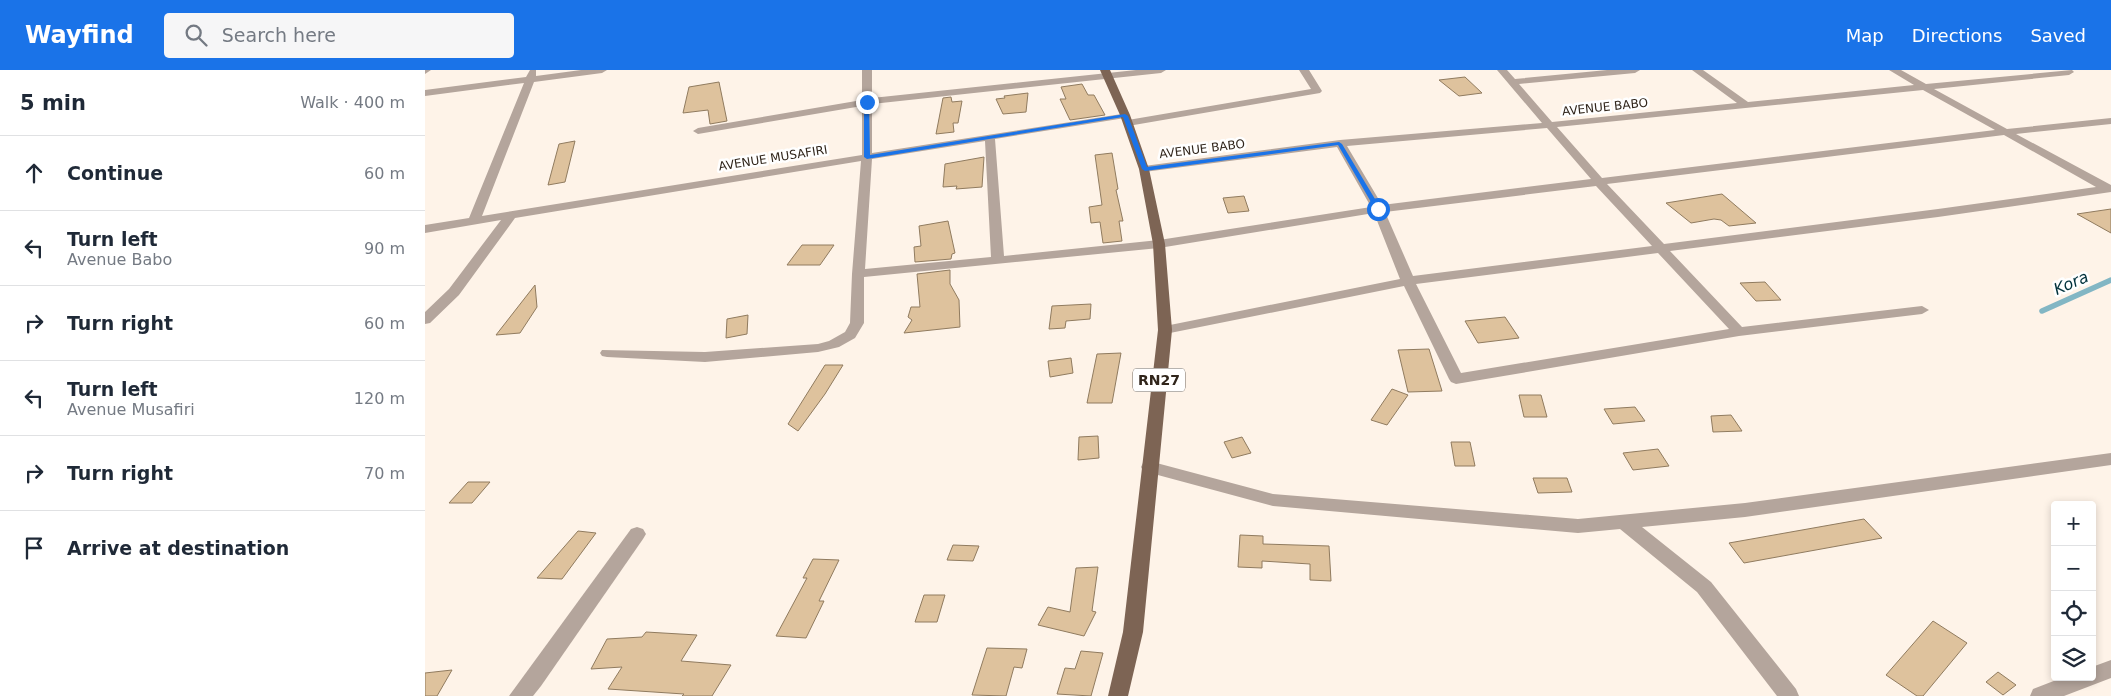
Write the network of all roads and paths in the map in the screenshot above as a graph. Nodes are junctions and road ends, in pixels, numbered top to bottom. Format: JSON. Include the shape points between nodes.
{"nodes":[{"id":1,"x":603,"y":70,"type":"edge"},
{"id":2,"x":867,"y":70,"type":"edge"},
{"id":3,"x":1161,"y":70,"type":"edge"},
{"id":4,"x":1304,"y":70,"type":"edge"},
{"id":5,"x":1502,"y":70,"type":"edge"},
{"id":6,"x":1635,"y":70,"type":"edge"},
{"id":7,"x":1697,"y":70,"type":"edge"},
{"id":8,"x":1895,"y":70,"type":"edge"},
{"id":9,"x":2069,"y":72,"type":"dead end"},
{"id":10,"x":1107,"y":73,"type":"edge"},
{"id":11,"x":532,"y":75,"type":"edge"},
{"id":12,"x":1513,"y":82,"type":"junction"},
{"id":13,"x":1923,"y":87,"type":"junction"},
{"id":14,"x":425,"y":93,"type":"edge"},
{"id":15,"x":867,"y":102,"type":"junction"},
{"id":16,"x":1746,"y":105,"type":"junction"},
{"id":17,"x":1126,"y":119,"type":"junction"},
{"id":18,"x":2111,"y":121,"type":"edge"},
{"id":19,"x":1549,"y":125,"type":"junction"},
{"id":20,"x":698,"y":131,"type":"dead end"},
{"id":21,"x":2005,"y":132,"type":"junction"},
{"id":22,"x":989,"y":137,"type":"junction"},
{"id":23,"x":1339,"y":144,"type":"junction"},
{"id":24,"x":867,"y":157,"type":"junction"},
{"id":25,"x":1145,"y":169,"type":"junction"},
{"id":26,"x":1600,"y":182,"type":"junction"},
{"id":27,"x":2109,"y":189,"type":"edge"},
{"id":28,"x":1378,"y":209,"type":"junction"},
{"id":29,"x":510,"y":216,"type":"junction"},
{"id":30,"x":474,"y":221,"type":"junction"},
{"id":31,"x":425,"y":229,"type":"edge"},
{"id":32,"x":1159,"y":244,"type":"junction"},
{"id":33,"x":1661,"y":249,"type":"junction"},
{"id":34,"x":998,"y":260,"type":"junction"},
{"id":35,"x":857,"y":274,"type":"junction"},
{"id":36,"x":1408,"y":281,"type":"junction"},
{"id":37,"x":1923,"y":310,"type":"dead end"},
{"id":38,"x":425,"y":320,"type":"edge"},
{"id":39,"x":1165,"y":330,"type":"junction"},
{"id":40,"x":1739,"y":332,"type":"junction"},
{"id":41,"x":607,"y":353,"type":"dead end"},
{"id":42,"x":2111,"y":459,"type":"edge"},
{"id":43,"x":1149,"y":467,"type":"junction"},
{"id":44,"x":1624,"y":522,"type":"junction"},
{"id":45,"x":637,"y":534,"type":"dead end"},
{"id":46,"x":2111,"y":669,"type":"edge"},
{"id":47,"x":2096,"y":675,"type":"edge"},
{"id":48,"x":2080,"y":681,"type":"edge"},
{"id":49,"x":519,"y":696,"type":"edge"},
{"id":50,"x":1118,"y":696,"type":"edge"},
{"id":51,"x":1789,"y":696,"type":"edge"},
{"id":52,"x":2040,"y":696,"type":"edge"}],
"edges":[{"from":1,"to":11,"type":"street"},
{"from":2,"to":15,"type":"street"},
{"from":3,"to":10,"type":"street"},
{"from":4,"to":17,"type":"street","name":"AVENUE MUSAFIRI","via":[[1317,91]]},
{"from":5,"to":12,"type":"street"},
{"from":6,"to":12,"type":"street"},
{"from":7,"to":16,"type":"street"},
{"from":8,"to":13,"type":"street"},
{"from":9,"to":13,"type":"street","name":"AVENUE BABO"},
{"from":10,"to":15,"type":"street"},
{"from":10,"to":17,"type":"main road","number":"RN27"},
{"from":11,"to":14,"type":"street"},
{"from":11,"to":30,"type":"street"},
{"from":12,"to":19,"type":"street"},
{"from":13,"to":16,"type":"street","name":"AVENUE BABO"},
{"from":13,"to":21,"type":"street"},
{"from":15,"to":20,"type":"street"},
{"from":15,"to":24,"type":"street"},
{"from":16,"to":19,"type":"street","name":"AVENUE BABO"},
{"from":17,"to":22,"type":"street","name":"AVENUE MUSAFIRI"},
{"from":17,"to":25,"type":"main road","number":"RN27"},
{"from":18,"to":21,"type":"street"},
{"from":19,"to":23,"type":"street","name":"AVENUE BABO"},
{"from":19,"to":26,"type":"street"},
{"from":21,"to":26,"type":"street"},
{"from":21,"to":27,"type":"street"},
{"from":22,"to":24,"type":"street","name":"AVENUE MUSAFIRI"},
{"from":22,"to":34,"type":"street"},
{"from":23,"to":25,"type":"street","name":"AVENUE BABO"},
{"from":23,"to":28,"type":"street"},
{"from":24,"to":29,"type":"street","name":"AVENUE MUSAFIRI"},
{"from":24,"to":35,"type":"street"},
{"from":25,"to":32,"type":"main road","number":"RN27"},
{"from":26,"to":28,"type":"street"},
{"from":26,"to":33,"type":"street"},
{"from":27,"to":33,"type":"street"},
{"from":28,"to":32,"type":"street"},
{"from":28,"to":36,"type":"street"},
{"from":29,"to":30,"type":"street","name":"AVENUE MUSAFIRI"},
{"from":29,"to":38,"type":"street","via":[[454,292]]},
{"from":30,"to":31,"type":"street","name":"AVENUE MUSAFIRI"},
{"from":32,"to":34,"type":"street"},
{"from":32,"to":39,"type":"main road","number":"RN27"},
{"from":33,"to":36,"type":"street"},
{"from":33,"to":40,"type":"street"},
{"from":34,"to":35,"type":"street"},
{"from":35,"to":41,"type":"street","via":[[857,323],[850,335],[834,344],[705,357]]},
{"from":36,"to":39,"type":"street"},
{"from":36,"to":40,"type":"street","via":[[1456,379]]},
{"from":37,"to":40,"type":"street"},
{"from":39,"to":43,"type":"main road","number":"RN27"},
{"from":42,"to":44,"type":"street","via":[[1745,510]]},
{"from":43,"to":44,"type":"street","via":[[1273,500],[1578,526]]},
{"from":43,"to":50,"type":"main road","number":"RN27","via":[[1133,632]]},
{"from":44,"to":51,"type":"street","via":[[1704,587]]},
{"from":45,"to":49,"type":"street","via":[[535,680]]},
{"from":46,"to":47,"type":"street"},
{"from":48,"to":52,"type":"street"}]}
